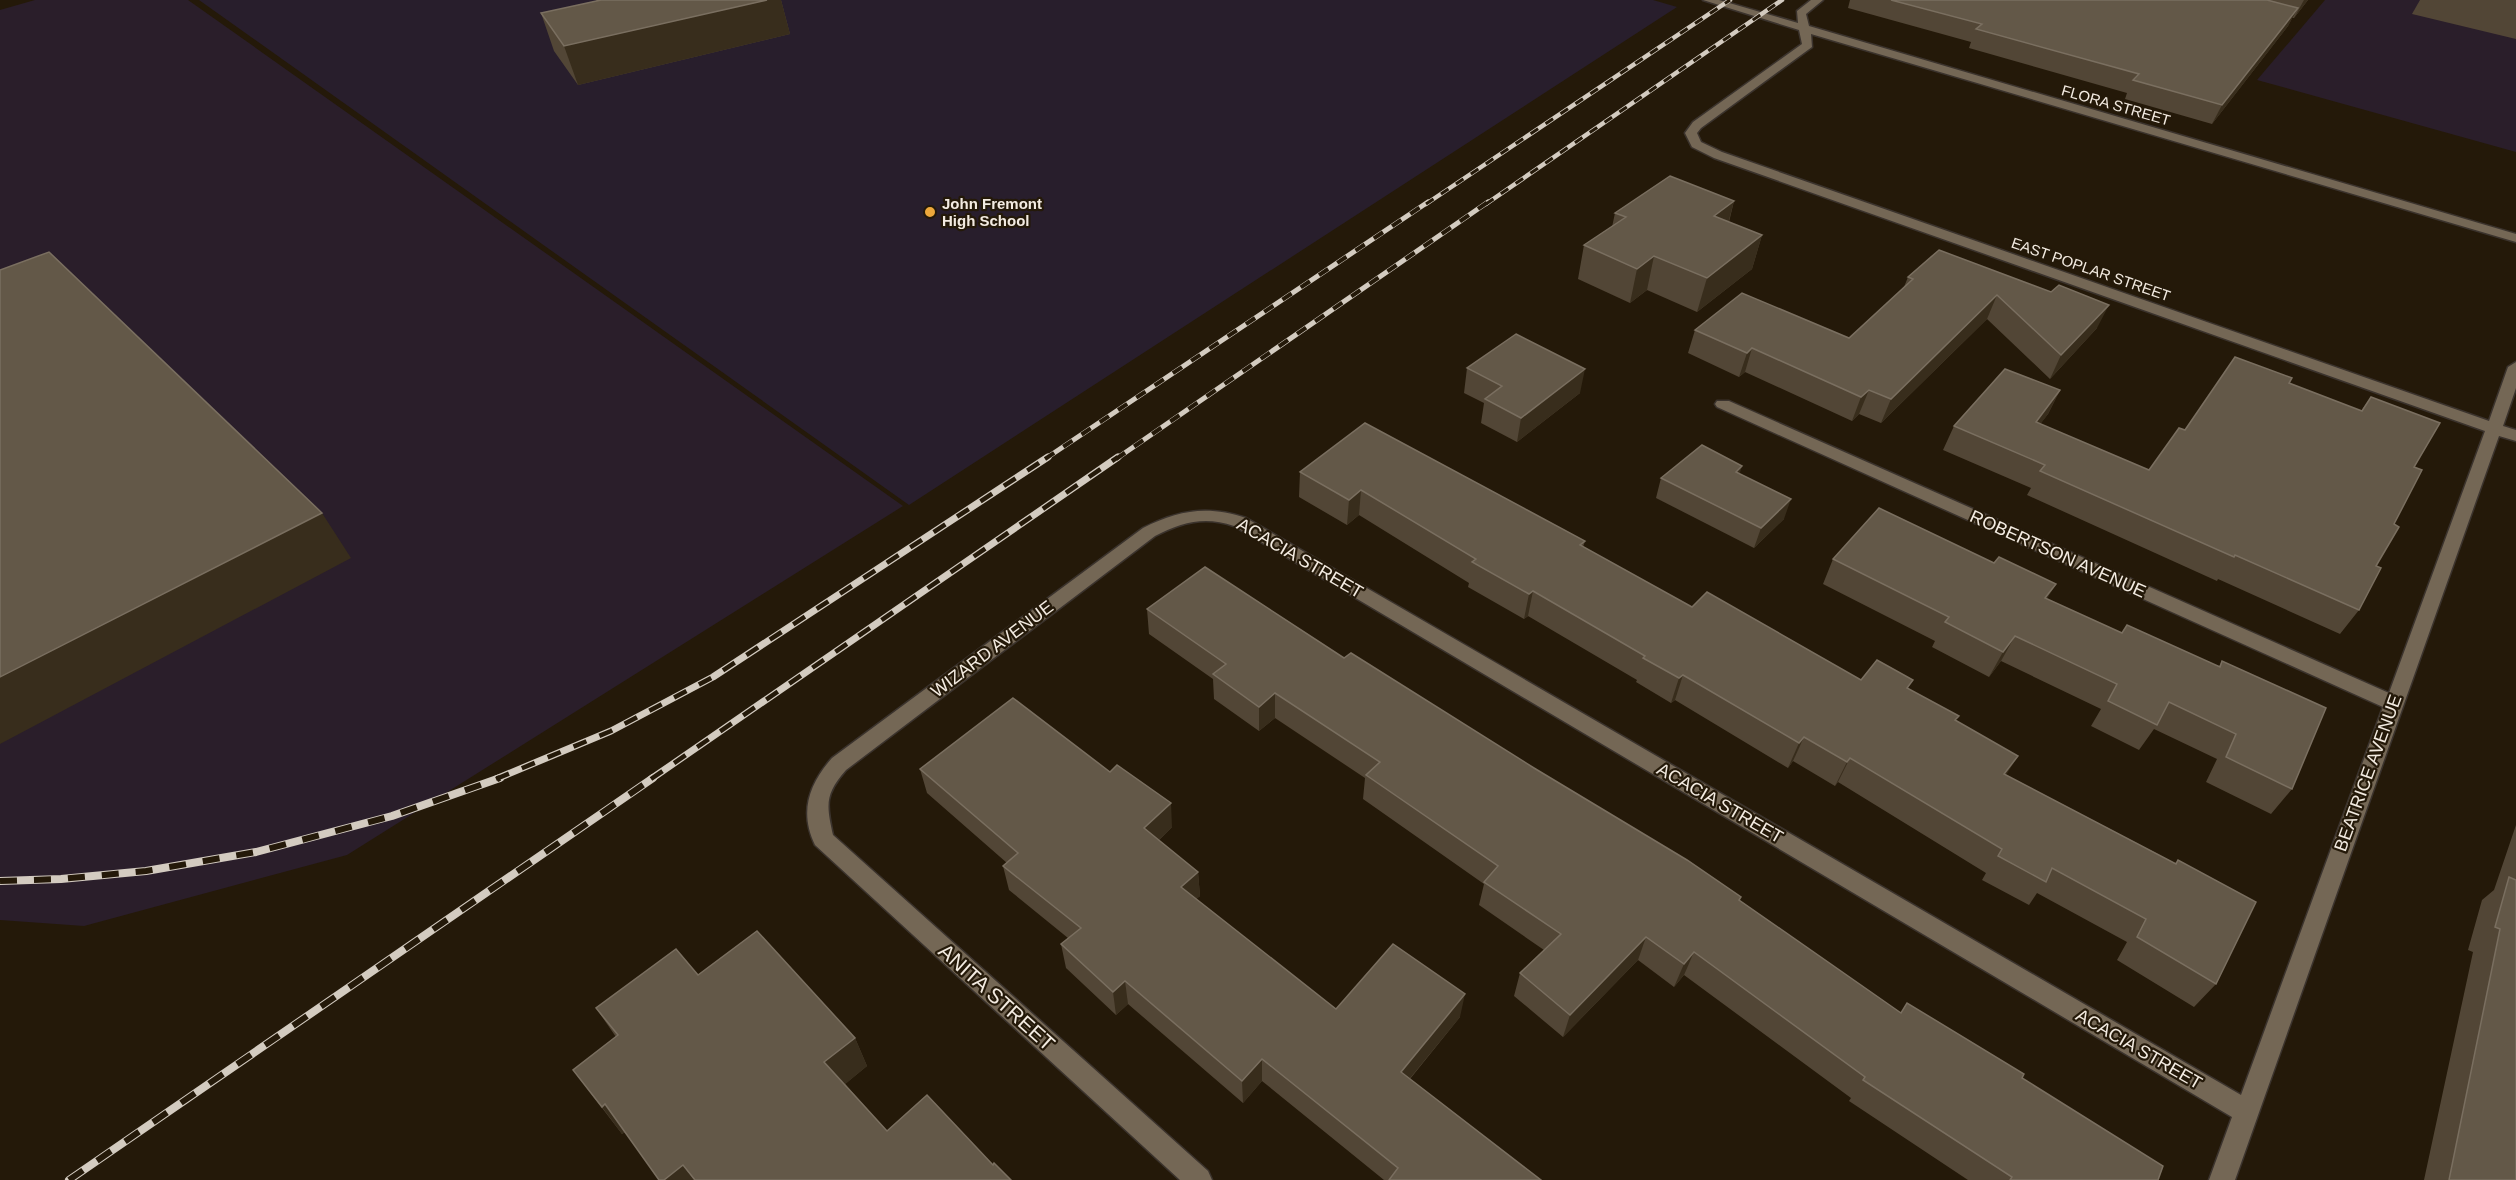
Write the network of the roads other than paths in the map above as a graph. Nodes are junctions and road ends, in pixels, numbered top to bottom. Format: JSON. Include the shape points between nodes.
{"nodes":[{"id":1,"x":1708,"y":0,"type":"edge"},
{"id":2,"x":1818,"y":0,"type":"edge"},
{"id":3,"x":1805,"y":28,"type":"junction"},
{"id":4,"x":2516,"y":238,"type":"edge"},
{"id":5,"x":2516,"y":367,"type":"edge"},
{"id":6,"x":1723,"y":404,"type":"dead end"},
{"id":7,"x":2495,"y":429,"type":"junction"},
{"id":8,"x":2516,"y":436,"type":"edge"},
{"id":9,"x":1187,"y":516,"type":"joint"},
{"id":10,"x":2392,"y":703,"type":"junction"},
{"id":11,"x":815,"y":803,"type":"joint"},
{"id":12,"x":2247,"y":1112,"type":"junction"},
{"id":13,"x":1199,"y":1180,"type":"edge"},
{"id":14,"x":2222,"y":1180,"type":"edge"}],
"edges":[{"from":1,"to":3,"type":"street","name":"FLORA STREET"},
{"from":2,"to":3,"type":"street","via":[[1801,13]]},
{"from":3,"to":4,"type":"street","name":"FLORA STREET"},
{"from":3,"to":7,"type":"street","name":"EAST POPLAR STREET","via":[[1808,45],[1713,114],[1691,134],[1696,144]]},
{"from":5,"to":7,"type":"street","name":"BEATRICE AVENUE"},
{"from":6,"to":10,"type":"street","name":"ROBERTSON AVENUE"},
{"from":7,"to":8,"type":"street","name":"EAST POPLAR STREET"},
{"from":7,"to":10,"type":"street","name":"BEATRICE AVENUE"},
{"from":9,"to":11,"type":"street","name":"WIZARD AVENUE","via":[[1149,532],[839,764],[824,780]]},
{"from":9,"to":12,"type":"street","name":"ACACIA STREET","via":[[1223,515],[1240,522]]},
{"from":10,"to":12,"type":"street","name":"BEATRICE AVENUE"},
{"from":11,"to":13,"type":"street","name":"ANITA STREET","via":[[823,839]]},
{"from":12,"to":14,"type":"street","name":"BEATRICE AVENUE"}]}
